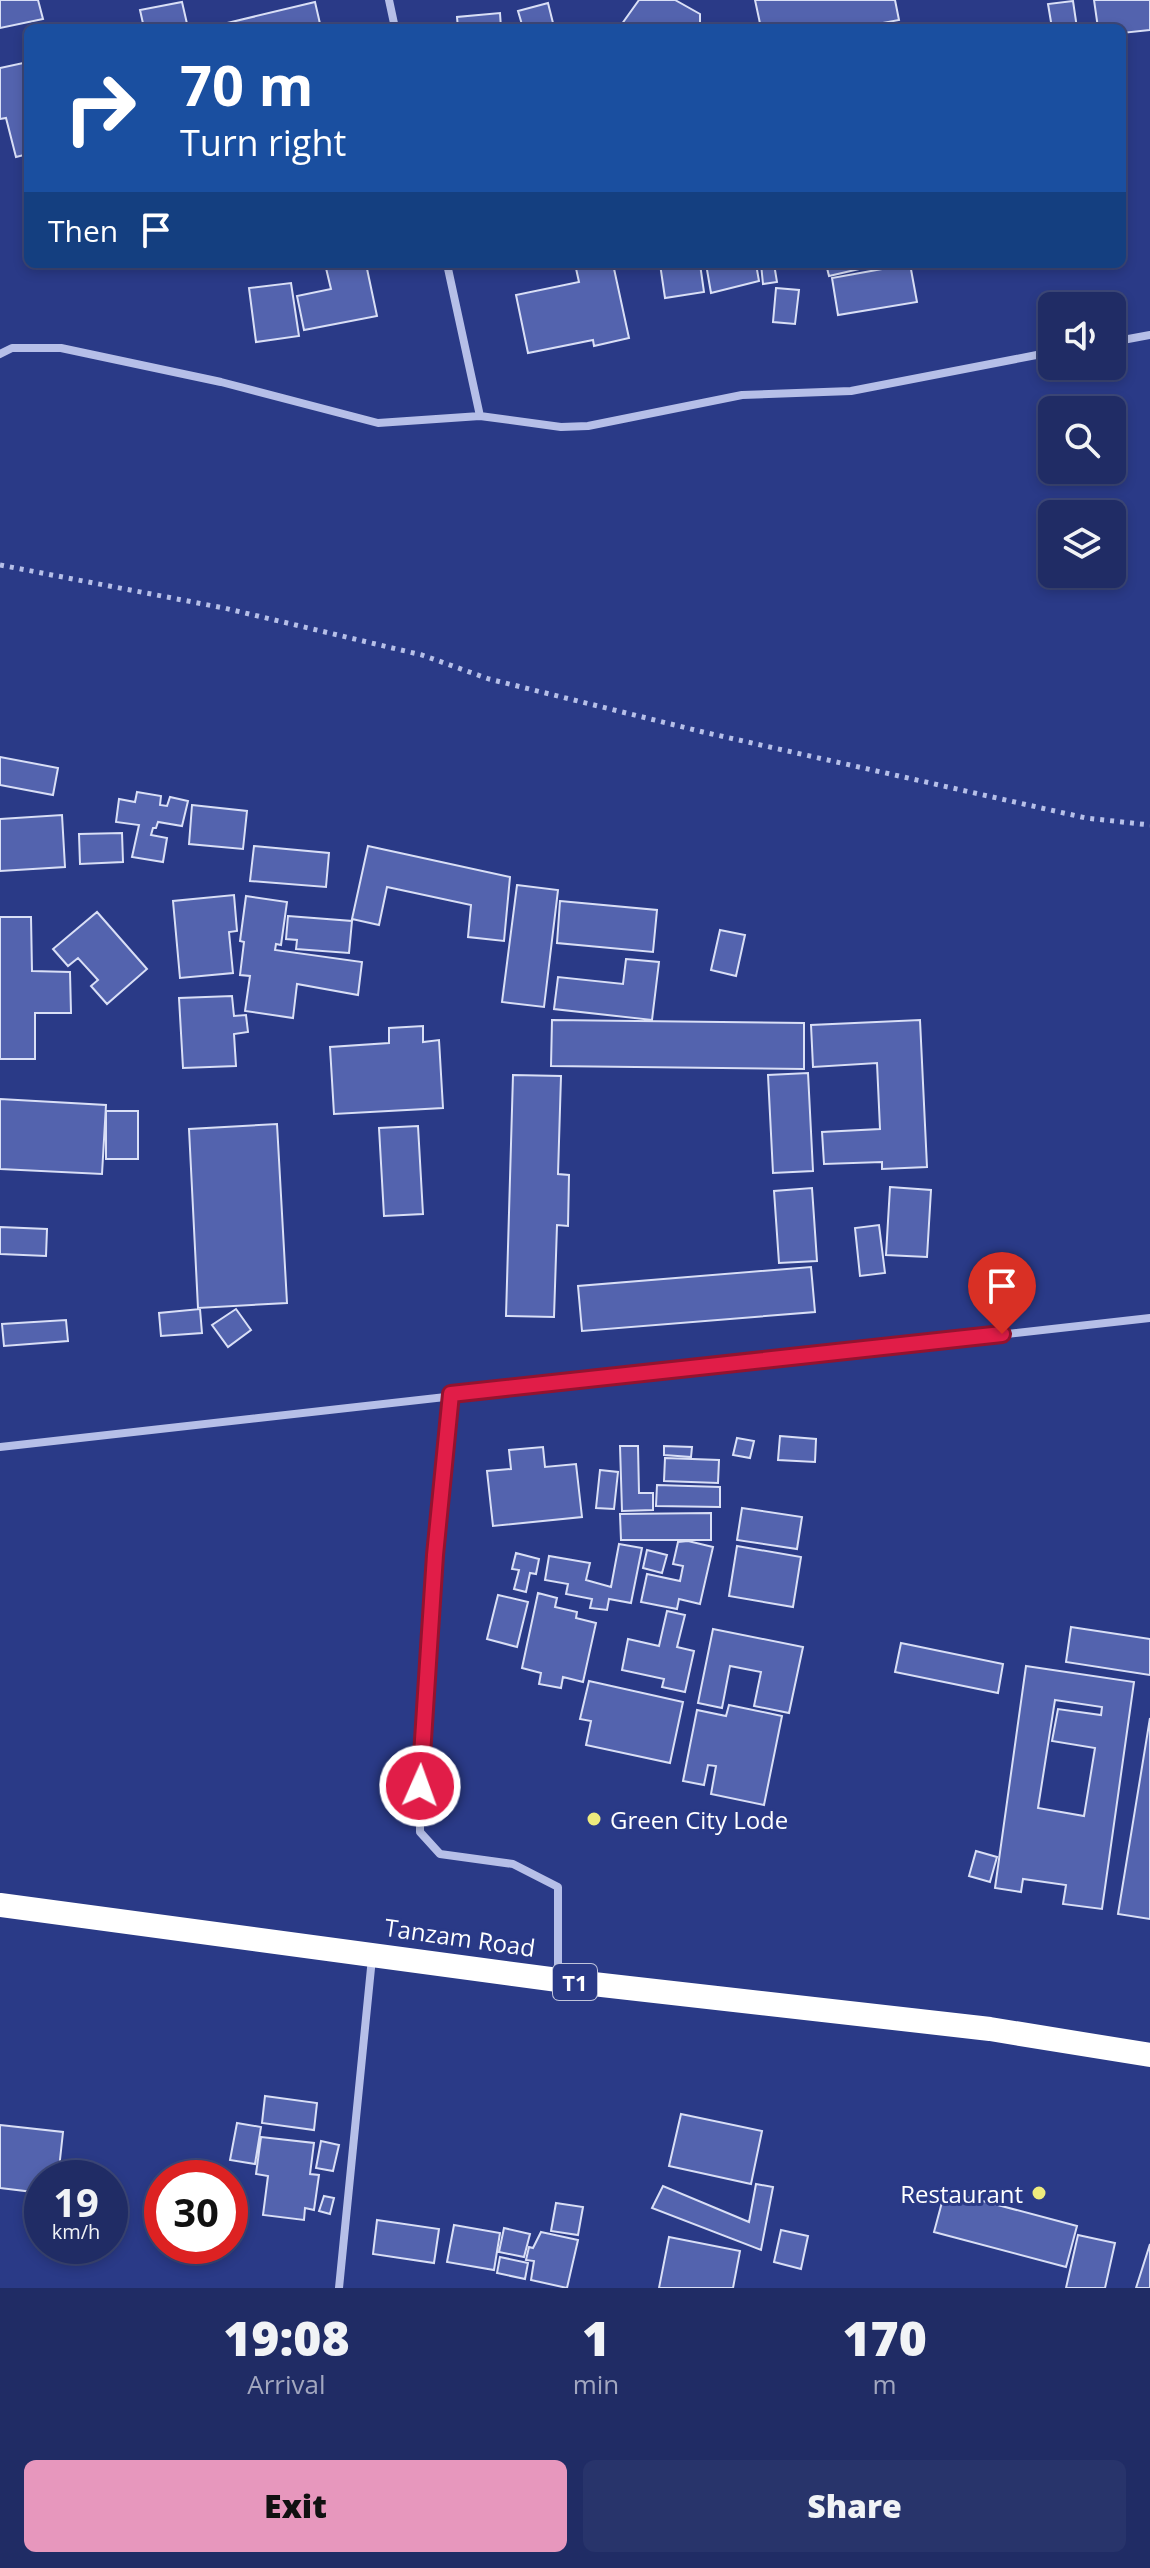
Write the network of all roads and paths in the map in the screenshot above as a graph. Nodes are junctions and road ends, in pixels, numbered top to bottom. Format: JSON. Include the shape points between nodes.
{"nodes":[{"id":1,"x":389,"y":0,"type":"edge"},
{"id":2,"x":394,"y":24,"type":"edge"},
{"id":3,"x":448,"y":268,"type":"edge"},
{"id":4,"x":1150,"y":335,"type":"edge"},
{"id":5,"x":1126,"y":339,"type":"edge"},
{"id":6,"x":0,"y":354,"type":"edge"},
{"id":7,"x":1038,"y":355,"type":"edge"},
{"id":8,"x":480,"y":416,"type":"junction"},
{"id":9,"x":0,"y":565,"type":"edge"},
{"id":10,"x":1150,"y":825,"type":"edge"},
{"id":11,"x":1150,"y":1318,"type":"edge"},
{"id":12,"x":451,"y":1394,"type":"junction"},
{"id":13,"x":0,"y":1447,"type":"edge"},
{"id":14,"x":0,"y":1905,"type":"edge"},
{"id":15,"x":373,"y":1953,"type":"junction"},
{"id":16,"x":558,"y":1980,"type":"junction"},
{"id":17,"x":1150,"y":2055,"type":"edge"},
{"id":18,"x":339,"y":2288,"type":"edge"}],
"edges":[{"from":1,"to":2,"type":"street"},
{"from":3,"to":8,"type":"street"},
{"from":4,"to":5,"type":"street"},
{"from":6,"to":8,"type":"street","via":[[12,348],[61,348],[378,423]]},
{"from":7,"to":8,"type":"street","via":[[851,391],[742,395],[588,426],[535,426]]},
{"from":9,"to":10,"type":"path","via":[[224,608],[422,655],[489,679],[703,732],[1086,818]]},
{"from":11,"to":12,"type":"street"},
{"from":12,"to":13,"type":"street"},
{"from":12,"to":16,"type":"street","via":[[421,1748],[420,1832],[440,1854],[513,1864],[558,1887]]},
{"from":14,"to":15,"type":"highway","name":"Tanzam Road","number":"T1"},
{"from":15,"to":16,"type":"highway","name":"Tanzam Road","number":"T1"},
{"from":15,"to":18,"type":"street"},
{"from":16,"to":17,"type":"highway","name":"Tanzam Road","number":"T1","via":[[990,2029]]}]}
